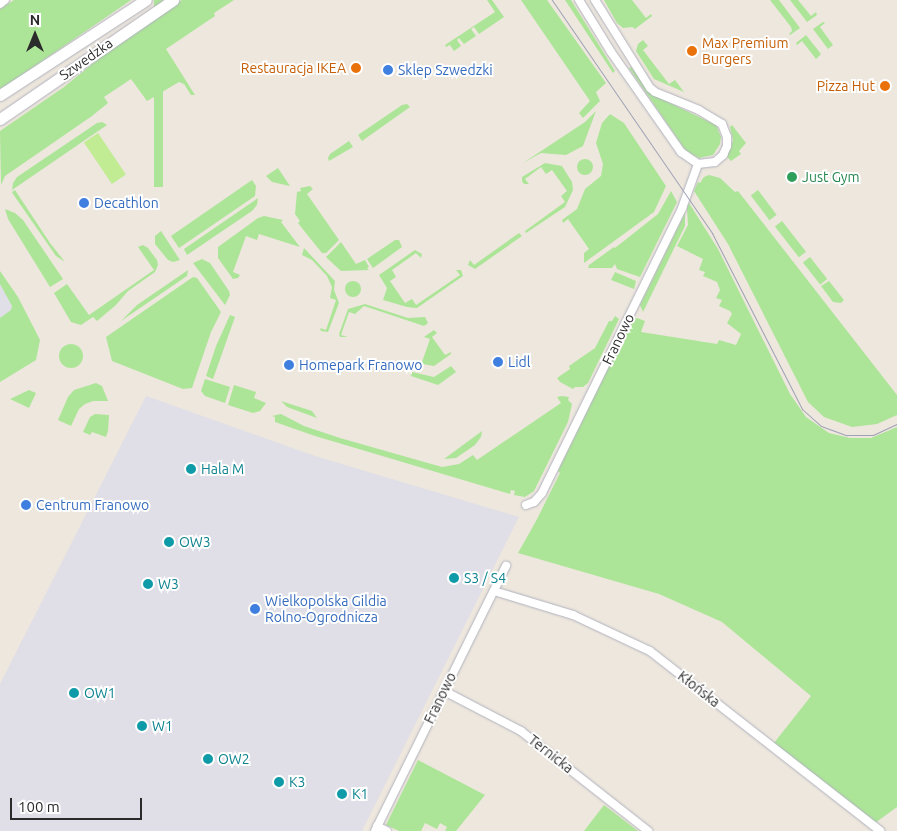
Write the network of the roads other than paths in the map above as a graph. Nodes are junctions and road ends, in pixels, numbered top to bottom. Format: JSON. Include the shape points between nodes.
{"nodes":[{"id":1,"x":5,"y":0,"type":"edge"},
{"id":2,"x":146,"y":0,"type":"edge"},
{"id":3,"x":173,"y":0,"type":"edge"},
{"id":4,"x":579,"y":0,"type":"edge"},
{"id":5,"x":595,"y":0,"type":"edge"},
{"id":6,"x":0,"y":4,"type":"edge"},
{"id":7,"x":0,"y":95,"type":"edge"},
{"id":8,"x":0,"y":119,"type":"edge"},
{"id":9,"x":698,"y":164,"type":"junction"},
{"id":10,"x":526,"y":505,"type":"dead end"},
{"id":11,"x":506,"y":566,"type":"dead end"},
{"id":12,"x":494,"y":591,"type":"junction"},
{"id":13,"x":444,"y":691,"type":"junction"},
{"id":14,"x":376,"y":829,"type":"edge"},
{"id":15,"x":387,"y":831,"type":"edge"},
{"id":16,"x":648,"y":831,"type":"edge"},
{"id":17,"x":880,"y":831,"type":"edge"}],
"edges":[{"from":1,"to":6,"type":"street"},
{"from":2,"to":7,"type":"street","name":"Szwedzka"},
{"from":3,"to":8,"type":"street","name":"Szwedzka"},
{"from":4,"to":9,"type":"street","via":[[681,152]]},
{"from":5,"to":9,"type":"street","via":[[650,88],[722,124],[727,137],[723,155],[715,162]]},
{"from":9,"to":10,"type":"street","name":"Franowo","via":[[685,202],[542,493]]},
{"from":11,"to":12,"type":"street","name":"Franowo"},
{"from":12,"to":13,"type":"street","name":"Franowo"},
{"from":12,"to":17,"type":"street","name":"Kłońska","via":[[573,615],[650,651]]},
{"from":13,"to":14,"type":"street","name":"Franowo"},
{"from":13,"to":16,"type":"street","name":"Ternicka","via":[[521,731]]},
{"from":14,"to":15,"type":"street"}]}
